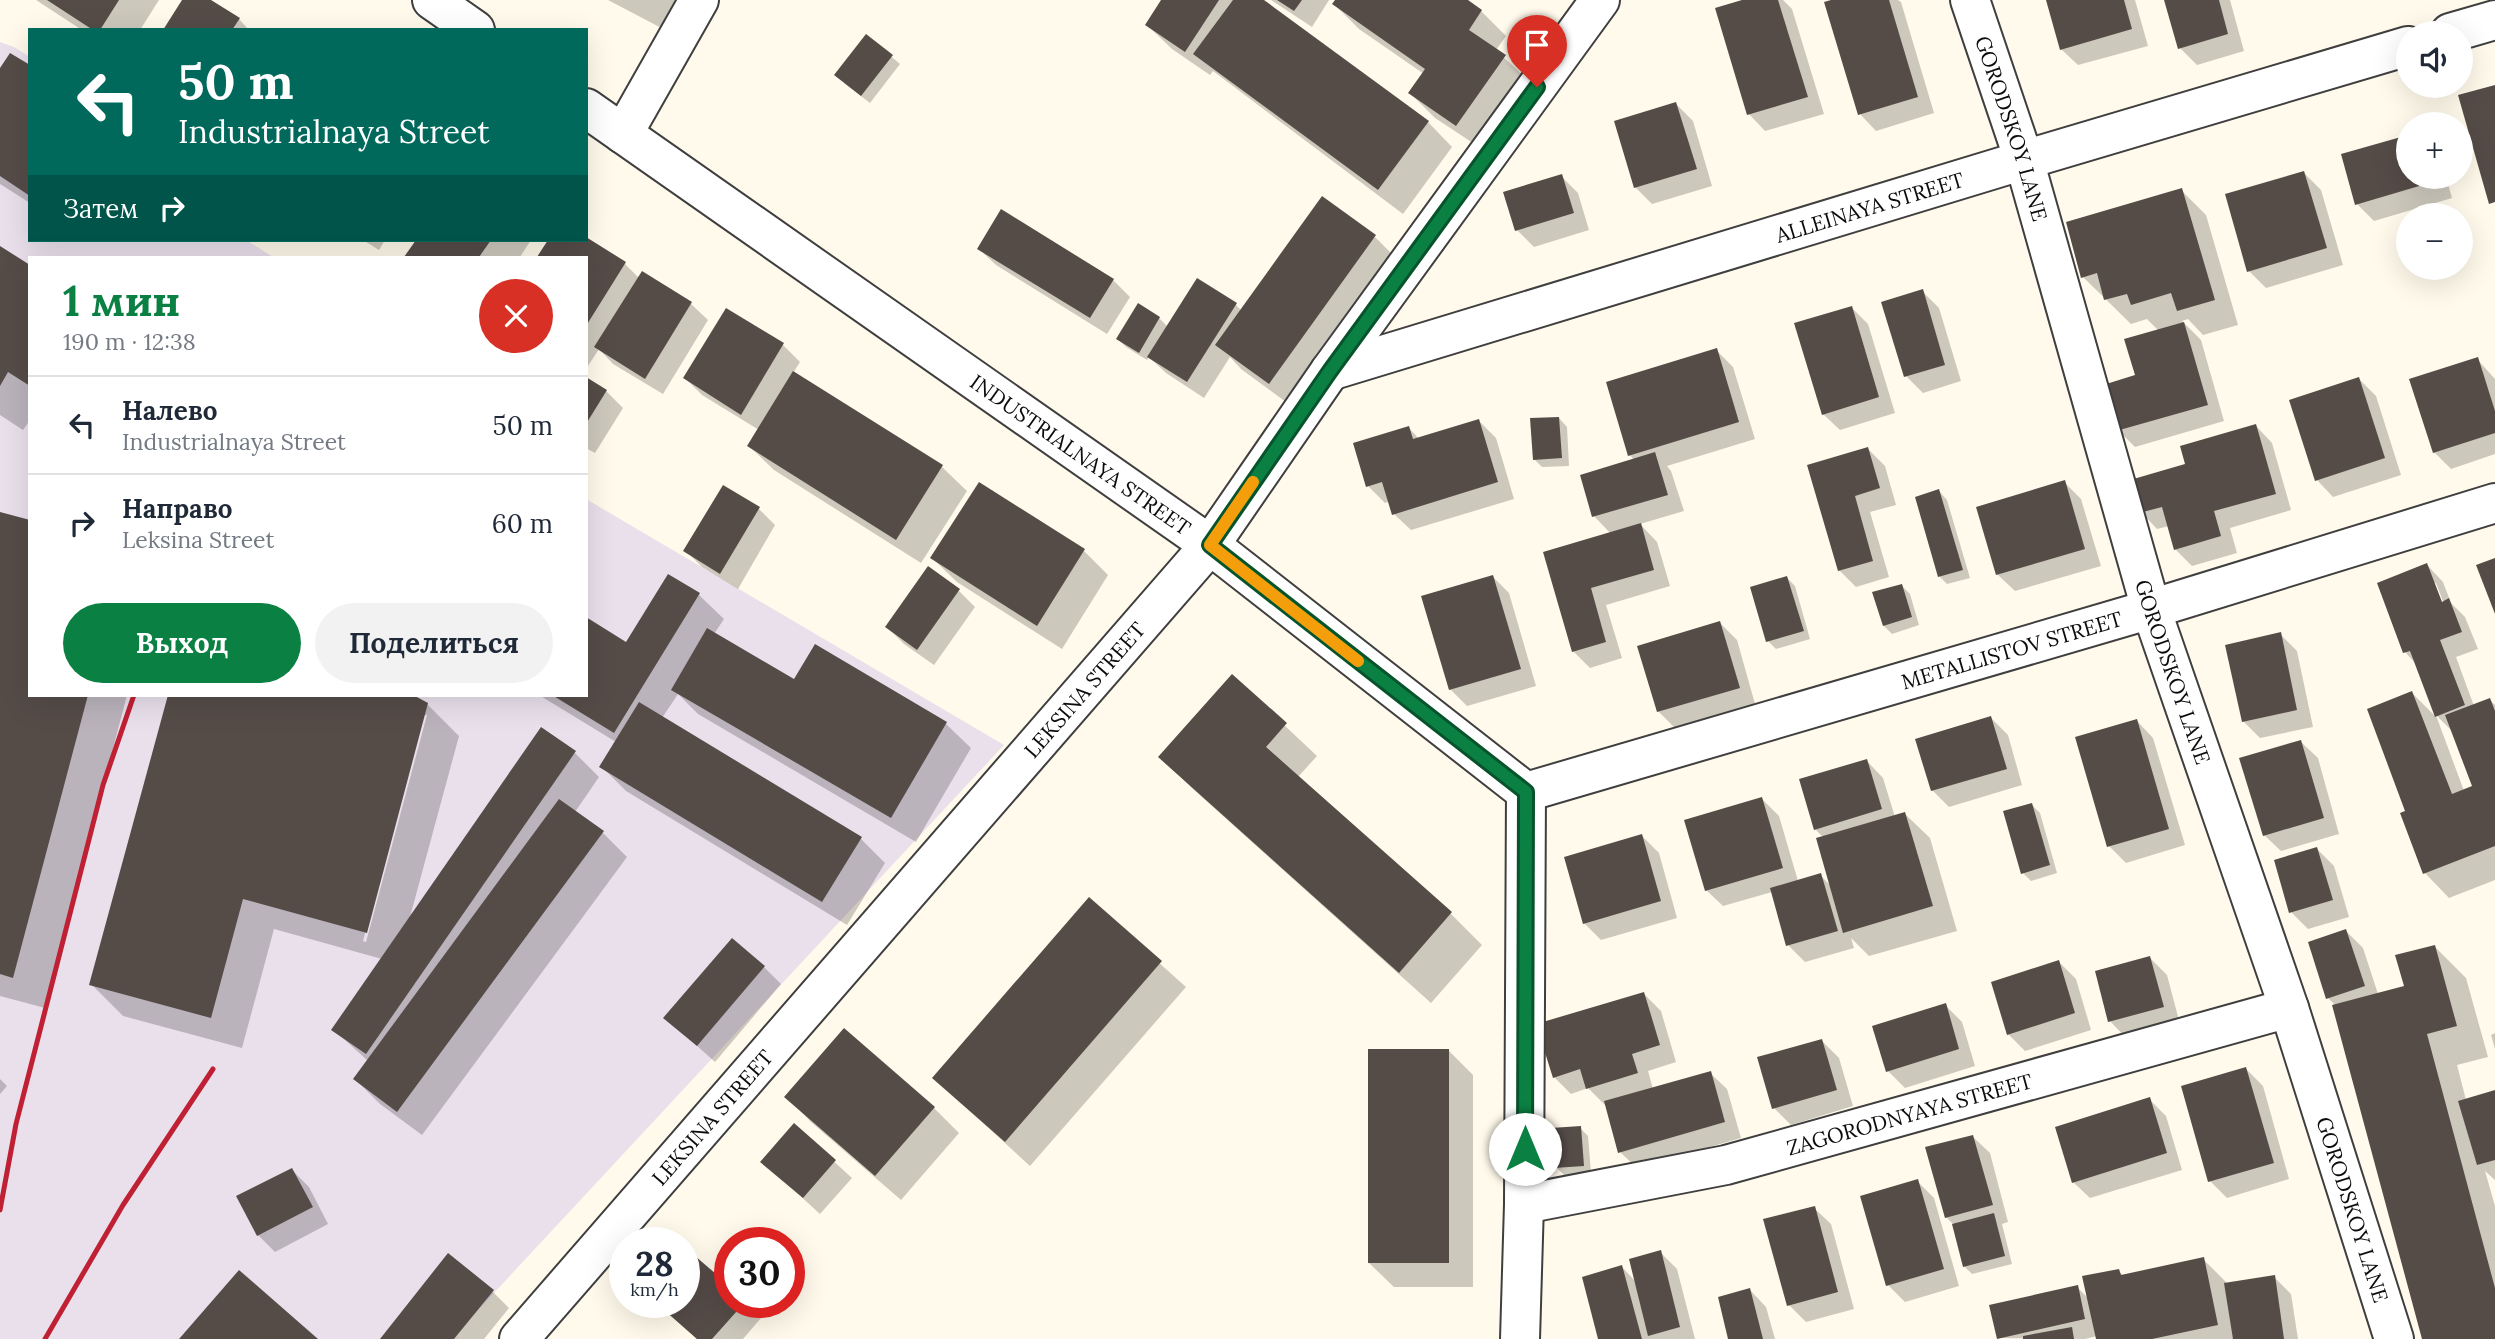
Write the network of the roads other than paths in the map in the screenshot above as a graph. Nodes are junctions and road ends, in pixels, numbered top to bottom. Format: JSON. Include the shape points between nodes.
{"nodes":[{"id":1,"x":432,"y":0,"type":"edge"},
{"id":2,"x":699,"y":0,"type":"edge"},
{"id":3,"x":1600,"y":0,"type":"edge"},
{"id":4,"x":1970,"y":0,"type":"edge"},
{"id":5,"x":2495,"y":20,"type":"edge"},
{"id":6,"x":2473,"y":26,"type":"edge"},
{"id":7,"x":472,"y":28,"type":"edge"},
{"id":8,"x":2396,"y":50,"type":"edge"},
{"id":9,"x":588,"y":109,"type":"edge"},
{"id":10,"x":623,"y":134,"type":"junction"},
{"id":11,"x":2024,"y":160,"type":"junction"},
{"id":12,"x":1330,"y":371,"type":"junction"},
{"id":13,"x":2495,"y":502,"type":"edge"},
{"id":14,"x":1210,"y":545,"type":"junction"},
{"id":15,"x":2151,"y":609,"type":"junction"},
{"id":16,"x":1526,"y":792,"type":"junction"},
{"id":17,"x":2289,"y":1008,"type":"junction"},
{"id":18,"x":1524,"y":1204,"type":"junction"},
{"id":19,"x":519,"y":1339,"type":"edge"},
{"id":20,"x":1520,"y":1339,"type":"edge"},
{"id":21,"x":2394,"y":1339,"type":"edge"}],
"edges":[{"from":1,"to":7,"type":"street"},
{"from":2,"to":10,"type":"street"},
{"from":3,"to":12,"type":"street","name":"LEKSINA STREET"},
{"from":4,"to":11,"type":"street","name":"GORODSKOY LANE"},
{"from":5,"to":6,"type":"street"},
{"from":8,"to":11,"type":"street","name":"ALLEINAYA STREET"},
{"from":9,"to":10,"type":"street","name":"INDUSTRIALNAYA STREET"},
{"from":10,"to":14,"type":"street","name":"INDUSTRIALNAYA STREET"},
{"from":11,"to":12,"type":"street","name":"ALLEINAYA STREET"},
{"from":11,"to":15,"type":"street","name":"GORODSKOY LANE"},
{"from":12,"to":14,"type":"street","name":"LEKSINA STREET"},
{"from":13,"to":15,"type":"street","name":"METALLISTOV STREET"},
{"from":14,"to":16,"type":"street","name":"INDUSTRIALNAYA STREET"},
{"from":14,"to":19,"type":"street","name":"LEKSINA STREET"},
{"from":15,"to":16,"type":"street","name":"METALLISTOV STREET"},
{"from":15,"to":17,"type":"street","name":"GORODSKOY LANE"},
{"from":16,"to":18,"type":"street"},
{"from":17,"to":18,"type":"street","name":"ZAGORODNYAYA STREET","via":[[1726,1165]]},
{"from":17,"to":21,"type":"street","name":"GORODSKOY LANE"},
{"from":18,"to":20,"type":"street"}]}
